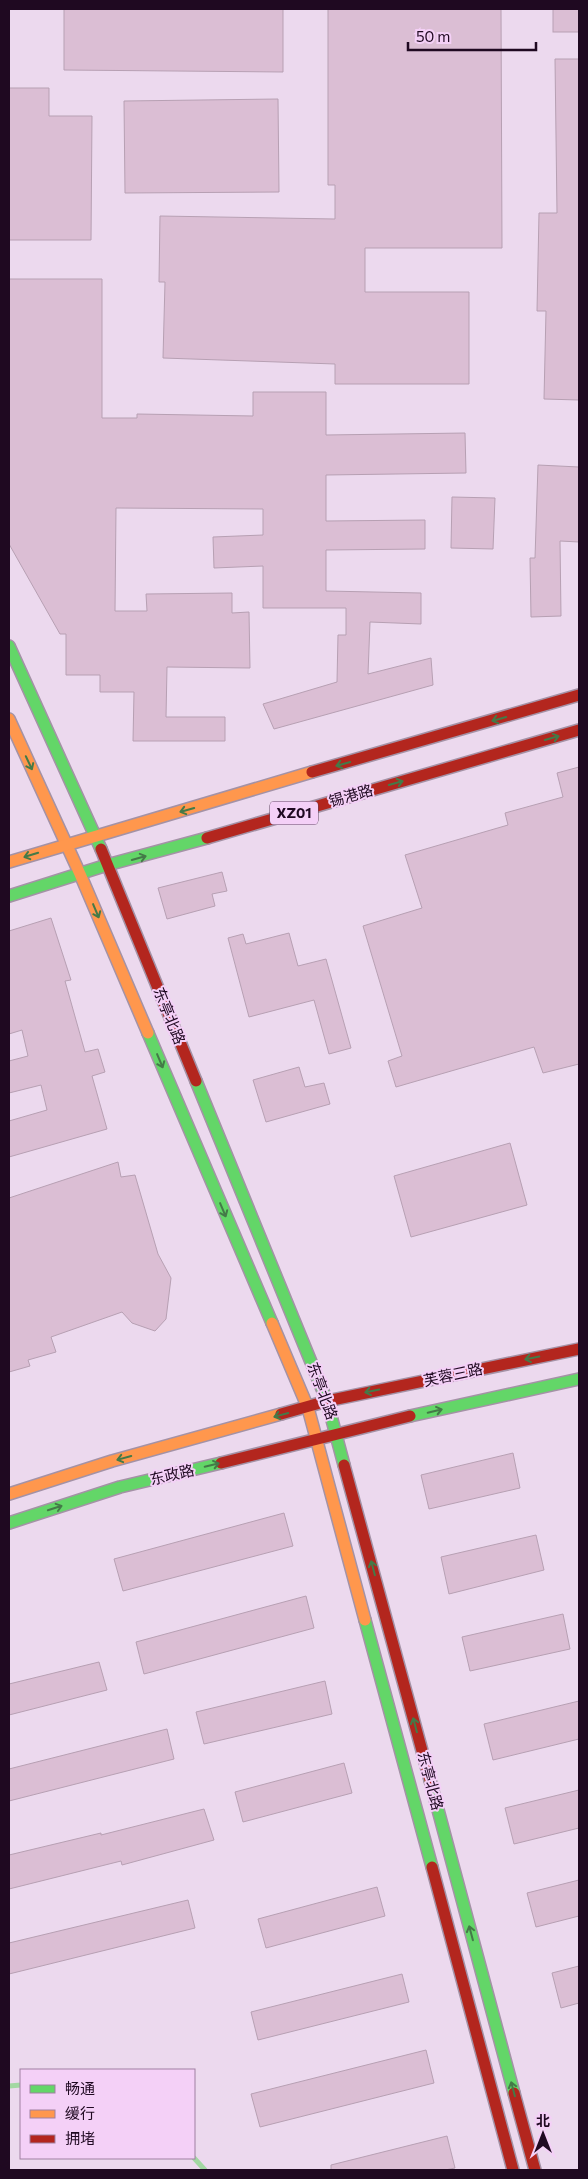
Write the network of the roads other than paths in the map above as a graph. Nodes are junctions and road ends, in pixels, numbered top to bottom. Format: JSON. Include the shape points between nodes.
{"nodes":[{"id":1,"x":9,"y":646,"type":"edge"},
{"id":2,"x":579,"y":695,"type":"edge"},
{"id":3,"x":9,"y":719,"type":"edge"},
{"id":4,"x":579,"y":730,"type":"edge"},
{"id":5,"x":95,"y":835,"type":"junction"},
{"id":6,"x":67,"y":843,"type":"junction"},
{"id":7,"x":9,"y":862,"type":"edge"},
{"id":8,"x":107,"y":865,"type":"junction"},
{"id":9,"x":80,"y":874,"type":"junction"},
{"id":10,"x":9,"y":896,"type":"edge"},
{"id":11,"x":579,"y":1349,"type":"edge"},
{"id":12,"x":579,"y":1379,"type":"edge"},
{"id":13,"x":327,"y":1401,"type":"junction"},
{"id":14,"x":308,"y":1408,"type":"junction"},
{"id":15,"x":336,"y":1433,"type":"junction"},
{"id":16,"x":316,"y":1440,"type":"junction"},
{"id":17,"x":9,"y":1494,"type":"edge"},
{"id":18,"x":9,"y":1523,"type":"edge"},
{"id":19,"x":513,"y":2170,"type":"edge"},
{"id":20,"x":535,"y":2170,"type":"edge"}],
"edges":[{"from":1,"to":5,"type":"main road","name":"东亭北路"},
{"from":2,"to":5,"type":"main road","number":"XZ01","one_way":true},
{"from":3,"to":6,"type":"main road","name":"东亭北路","one_way":true},
{"from":8,"to":4,"type":"main road","name":"锡港路","number":"XZ01","one_way":true},
{"from":5,"to":6,"type":"main road","number":"XZ01"},
{"from":5,"to":8,"type":"main road","name":"东亭北路"},
{"from":6,"to":7,"type":"main road","number":"XZ01","one_way":true},
{"from":6,"to":9,"type":"main road","name":"东亭北路"},
{"from":8,"to":9,"type":"main road","name":"锡港路","number":"XZ01"},
{"from":8,"to":13,"type":"main road","name":"东亭北路"},
{"from":9,"to":10,"type":"main road","name":"锡港路","number":"XZ01"},
{"from":9,"to":14,"type":"main road","name":"东亭北路","one_way":true},
{"from":11,"to":13,"type":"main road","name":"芙蓉三路","one_way":true},
{"from":15,"to":12,"type":"main road","name":"芙蓉三路","one_way":true},
{"from":13,"to":14,"type":"main road","name":"东政路"},
{"from":13,"to":15,"type":"main road","name":"东亭北路"},
{"from":14,"to":16,"type":"main road","name":"东亭北路"},
{"from":14,"to":17,"type":"main road","name":"东政路","one_way":true,"via":[[112,1461]]},
{"from":15,"to":16,"type":"main road","name":"东政路"},
{"from":20,"to":15,"type":"main road","name":"东亭北路","one_way":true},
{"from":18,"to":16,"type":"main road","name":"东政路","one_way":true,"via":[[120,1487]]},
{"from":16,"to":19,"type":"main road","name":"东亭北路"}]}
